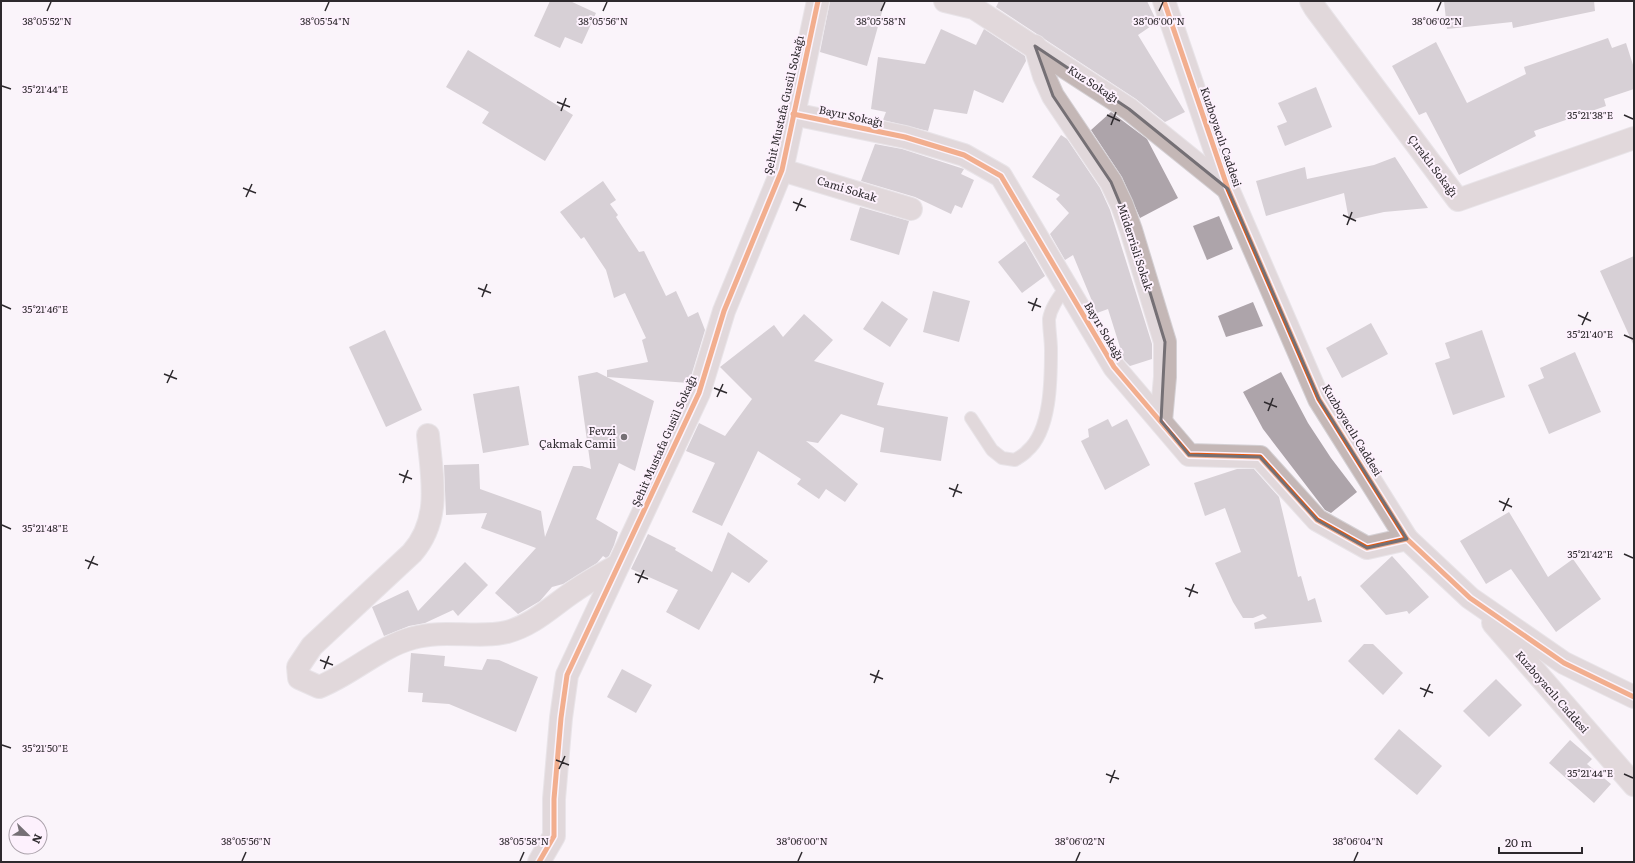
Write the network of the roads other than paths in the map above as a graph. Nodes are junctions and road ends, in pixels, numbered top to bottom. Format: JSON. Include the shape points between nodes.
{"nodes":[{"id":1,"x":818,"y":1,"type":"edge"},
{"id":2,"x":945,"y":1,"type":"edge"},
{"id":3,"x":1312,"y":1,"type":"edge"},
{"id":4,"x":1163,"y":2,"type":"edge"},
{"id":5,"x":1035,"y":46,"type":"junction"},
{"id":6,"x":793,"y":114,"type":"junction"},
{"id":7,"x":1634,"y":138,"type":"edge"},
{"id":8,"x":782,"y":170,"type":"junction"},
{"id":9,"x":1228,"y":189,"type":"junction"},
{"id":10,"x":911,"y":209,"type":"dead end"},
{"id":11,"x":1066,"y":287,"type":"junction"},
{"id":12,"x":971,"y":418,"type":"dead end"},
{"id":13,"x":1161,"y":421,"type":"junction"},
{"id":14,"x":428,"y":435,"type":"dead end"},
{"id":15,"x":1407,"y":539,"type":"junction"},
{"id":16,"x":618,"y":565,"type":"junction"},
{"id":17,"x":1470,"y":598,"type":"junction"},
{"id":18,"x":1634,"y":697,"type":"edge"},
{"id":19,"x":1634,"y":785,"type":"edge"},
{"id":20,"x":539,"y":862,"type":"edge"}],
"edges":[{"from":1,"to":6,"type":"street","name":"Şehit Mustafa Gusül Sokağı"},
{"from":2,"to":5,"type":"street","name":"Kuz Sokağı","via":[[974,8]]},
{"from":3,"to":7,"type":"street","name":"Çıraklı Sokağı","via":[[1319,14],[1458,200]]},
{"from":4,"to":9,"type":"street","name":"Kuzboyacılı Caddesi"},
{"from":5,"to":9,"type":"street","name":"Kuz Sokağı","via":[[1129,108]]},
{"from":5,"to":13,"type":"street","name":"Müderrisli Sokak","via":[[1053,96],[1111,182],[1131,230],[1165,342],[1166,370]]},
{"from":6,"to":8,"type":"street","name":"Şehit Mustafa Gusül Sokağı"},
{"from":6,"to":11,"type":"street","name":"Bayır Sokağı","via":[[905,137],[964,155],[1001,176]]},
{"from":8,"to":10,"type":"street","name":"Cami Sokak"},
{"from":8,"to":16,"type":"street","name":"Şehit Mustafa Gusül Sokağı","via":[[724,312],[699,393]]},
{"from":9,"to":15,"type":"street","name":"Kuzboyacılı Caddesi","via":[[1319,399]]},
{"from":11,"to":12,"type":"lane","via":[[1052,307],[1050,384],[1044,424],[1037,439],[1028,451],[1015,460],[1002,458],[992,450]]},
{"from":11,"to":13,"type":"street","name":"Bayır Sokağı","via":[[1114,367]]},
{"from":13,"to":15,"type":"street","name":"Bayır Sokağı","via":[[1189,455],[1260,457],[1317,520],[1367,548]]},
{"from":14,"to":16,"type":"street","via":[[433,494],[430,522],[421,542],[412,554],[312,646],[298,668],[299,678],[319,687],[414,637],[442,633],[506,633],[542,615],[576,590]]},
{"from":15,"to":17,"type":"street","name":"Kuzboyacılı Caddesi"},
{"from":16,"to":20,"type":"street","name":"Şehit Mustafa Gusül Sokağı","via":[[567,675],[556,777],[554,836]]},
{"from":17,"to":18,"type":"street","name":"Kuzboyacılı Caddesi","via":[[1564,662]]},
{"from":17,"to":19,"type":"street","name":"Kuzboyacılı Caddesi"}]}
